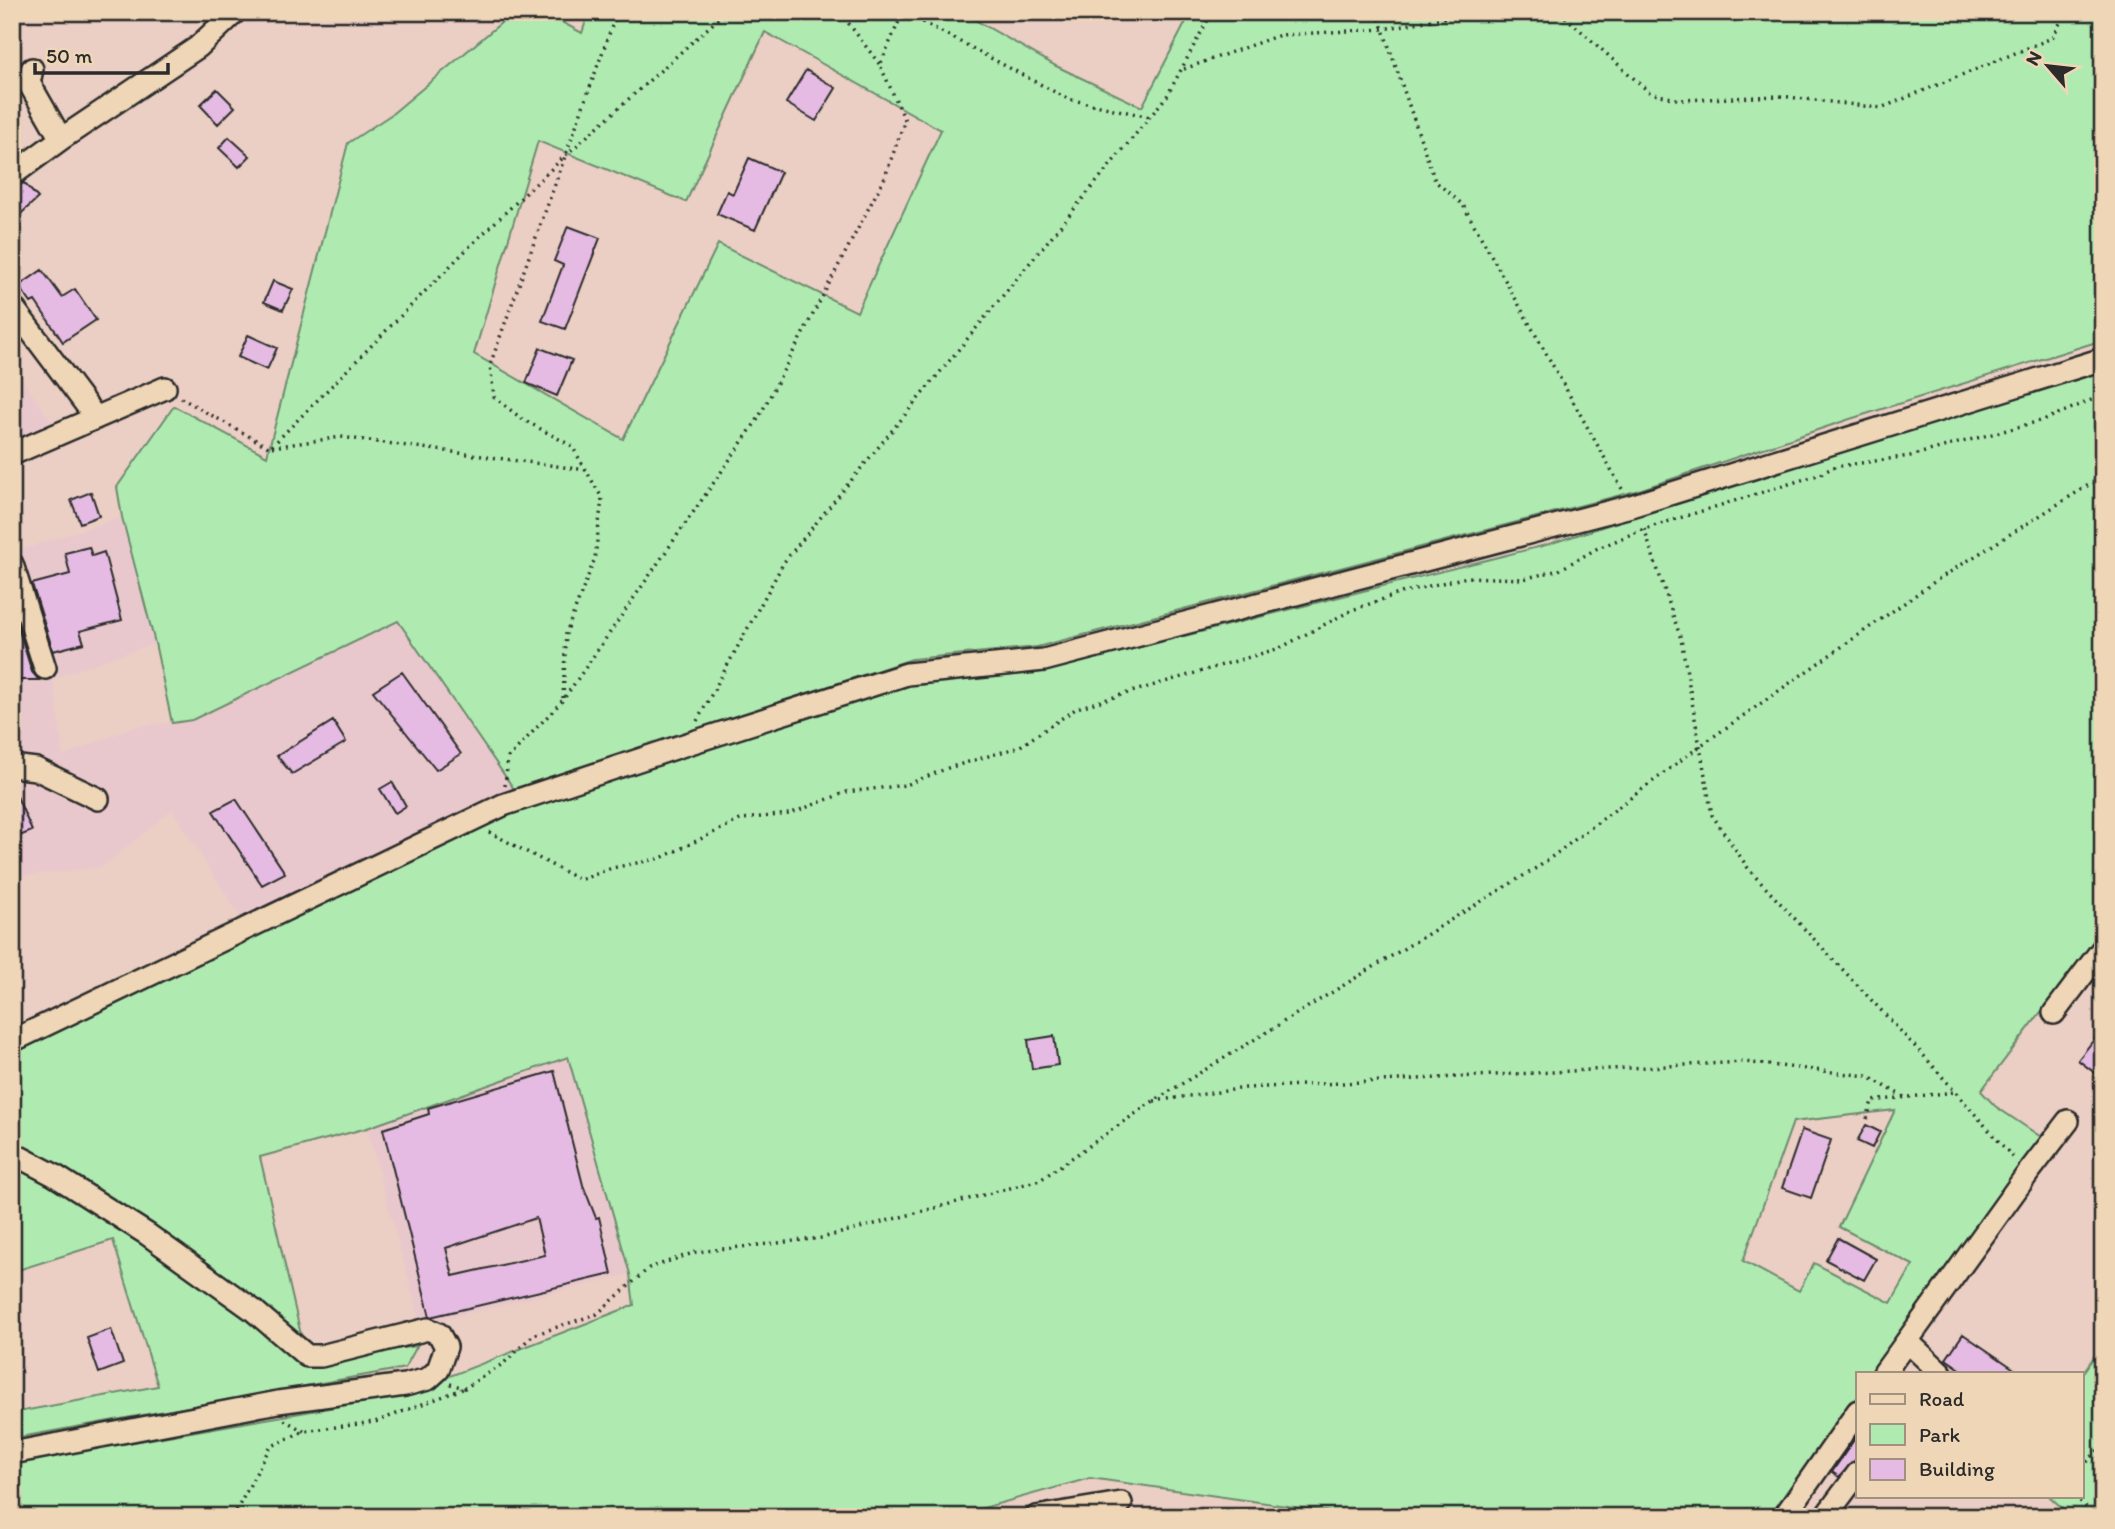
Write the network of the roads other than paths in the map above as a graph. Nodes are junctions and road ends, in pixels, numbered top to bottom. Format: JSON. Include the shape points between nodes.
{"nodes":[{"id":1,"x":235,"y":12,"type":"edge"},
{"id":2,"x":32,"y":69,"type":"dead end"},
{"id":3,"x":61,"y":139,"type":"junction"},
{"id":4,"x":12,"y":175,"type":"edge"},
{"id":5,"x":12,"y":306,"type":"edge"},
{"id":6,"x":2103,"y":359,"type":"edge"},
{"id":7,"x":165,"y":388,"type":"road end"},
{"id":8,"x":96,"y":418,"type":"junction"},
{"id":9,"x":12,"y":454,"type":"edge"},
{"id":10,"x":12,"y":564,"type":"edge"},
{"id":11,"x":45,"y":668,"type":"dead end"},
{"id":12,"x":12,"y":766,"type":"edge"},
{"id":13,"x":98,"y":800,"type":"dead end"},
{"id":14,"x":2103,"y":948,"type":"edge"},
{"id":15,"x":2054,"y":1013,"type":"dead end"},
{"id":16,"x":12,"y":1041,"type":"edge"},
{"id":17,"x":2068,"y":1121,"type":"dead end"},
{"id":18,"x":12,"y":1153,"type":"edge"},
{"id":19,"x":1907,"y":1341,"type":"junction"},
{"id":20,"x":1885,"y":1372,"type":"edge"},
{"id":21,"x":1940,"y":1372,"type":"edge"},
{"id":22,"x":1856,"y":1414,"type":"edge"},
{"id":23,"x":12,"y":1453,"type":"edge"},
{"id":24,"x":1856,"y":1477,"type":"edge"},
{"id":25,"x":1121,"y":1503,"type":"dead end"},
{"id":26,"x":1036,"y":1517,"type":"edge"},
{"id":27,"x":1784,"y":1517,"type":"edge"},
{"id":28,"x":1825,"y":1517,"type":"edge"}],
"edges":[{"from":1,"to":3,"type":"street","via":[[198,47]]},
{"from":2,"to":3,"type":"street","via":[[29,83]]},
{"from":3,"to":4,"type":"street"},
{"from":5,"to":8,"type":"street"},
{"from":6,"to":16,"type":"street","via":[[1631,506],[1044,660],[907,674],[684,745],[503,805]]},
{"from":7,"to":8,"type":"street"},
{"from":8,"to":9,"type":"street"},
{"from":10,"to":11,"type":"street"},
{"from":12,"to":13,"type":"street","via":[[36,769]]},
{"from":14,"to":15,"type":"street"},
{"from":17,"to":19,"type":"street"},
{"from":18,"to":23,"type":"street","via":[[147,1234],[253,1310],[307,1356],[428,1329],[439,1334],[446,1347],[438,1370],[428,1379],[405,1385],[278,1402]]},
{"from":19,"to":20,"type":"street"},
{"from":19,"to":21,"type":"street"},
{"from":22,"to":27,"type":"street"},
{"from":24,"to":28,"type":"street"},
{"from":25,"to":26,"type":"street"}]}
